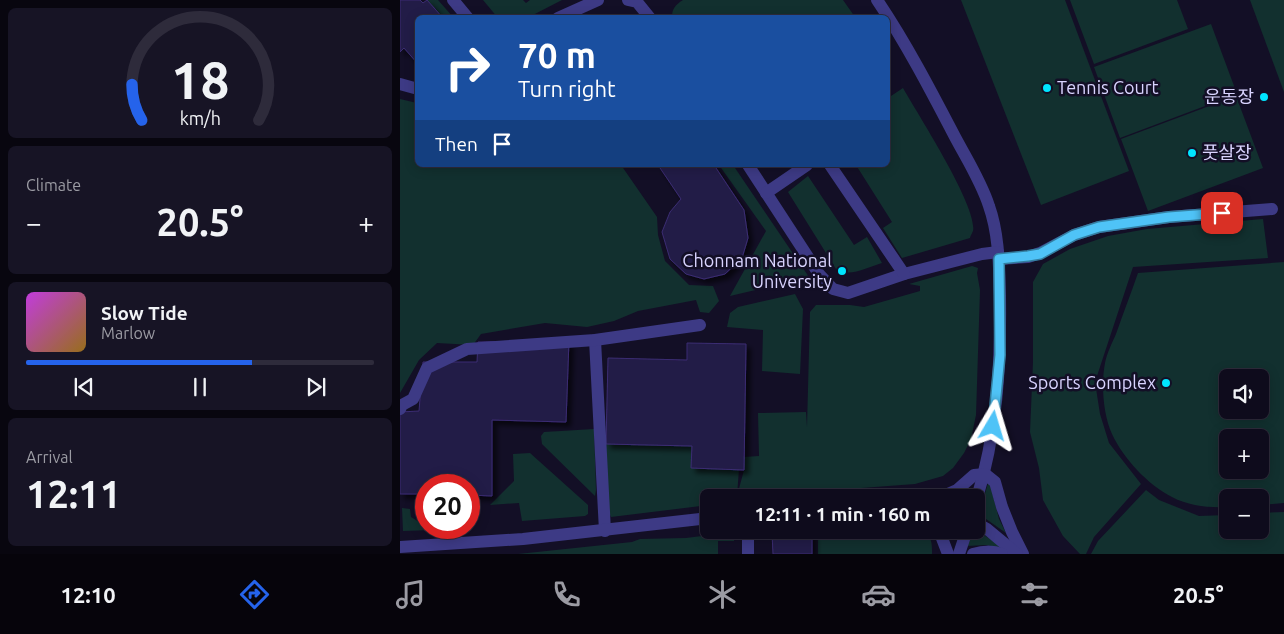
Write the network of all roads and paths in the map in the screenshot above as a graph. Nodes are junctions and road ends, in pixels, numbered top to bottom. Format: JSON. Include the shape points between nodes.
{"nodes":[{"id":1,"x":453,"y":0,"type":"edge"},
{"id":2,"x":598,"y":0,"type":"edge"},
{"id":3,"x":877,"y":0,"type":"edge"},
{"id":4,"x":636,"y":1,"type":"edge"},
{"id":5,"x":466,"y":15,"type":"edge"},
{"id":6,"x":565,"y":15,"type":"edge"},
{"id":7,"x":648,"y":15,"type":"edge"},
{"id":8,"x":886,"y":15,"type":"edge"},
{"id":9,"x":890,"y":21,"type":"edge"},
{"id":10,"x":400,"y":84,"type":"edge"},
{"id":11,"x":415,"y":89,"type":"edge"},
{"id":12,"x":749,"y":167,"type":"edge"},
{"id":13,"x":804,"y":167,"type":"edge"},
{"id":14,"x":831,"y":167,"type":"edge"},
{"id":15,"x":766,"y":193,"type":"junction"},
{"id":16,"x":1272,"y":209,"type":"dead end"},
{"id":17,"x":998,"y":255,"type":"junction"},
{"id":18,"x":904,"y":274,"type":"junction"},
{"id":19,"x":700,"y":325,"type":"dead end"},
{"id":20,"x":595,"y":340,"type":"junction"},
{"id":21,"x":400,"y":409,"type":"edge"},
{"id":22,"x":985,"y":474,"type":"junction"},
{"id":23,"x":958,"y":489,"type":"edge"},
{"id":24,"x":980,"y":489,"type":"edge"},
{"id":25,"x":700,"y":519,"type":"edge"},
{"id":26,"x":985,"y":528,"type":"edge"},
{"id":27,"x":604,"y":530,"type":"junction"},
{"id":28,"x":748,"y":539,"type":"edge"},
{"id":29,"x":942,"y":539,"type":"edge"},
{"id":30,"x":964,"y":539,"type":"edge"},
{"id":31,"x":400,"y":548,"type":"edge"},
{"id":32,"x":1014,"y":553,"type":"edge"},
{"id":33,"x":748,"y":554,"type":"edge"},
{"id":34,"x":948,"y":554,"type":"edge"},
{"id":35,"x":959,"y":554,"type":"edge"},
{"id":36,"x":972,"y":554,"type":"edge"}],
"edges":[{"from":1,"to":5,"type":"lane"},
{"from":2,"to":6,"type":"lane"},
{"from":3,"to":8,"type":"lane"},
{"from":4,"to":7,"type":"lane"},
{"from":9,"to":17,"type":"lane","via":[[979,181],[990,207]]},
{"from":10,"to":11,"type":"lane"},
{"from":12,"to":15,"type":"lane"},
{"from":13,"to":15,"type":"lane"},
{"from":14,"to":18,"type":"lane"},
{"from":15,"to":18,"type":"lane","via":[[833,290],[848,293]]},
{"from":16,"to":17,"type":"lane","via":[[1169,217],[1099,227],[1074,235],[1040,254]]},
{"from":17,"to":18,"type":"lane","via":[[982,254]]},
{"from":17,"to":22,"type":"lane","via":[[1000,355]]},
{"from":19,"to":20,"type":"lane"},
{"from":20,"to":21,"type":"lane","via":[[468,349],[427,368],[413,399]]},
{"from":20,"to":27,"type":"lane"},
{"from":22,"to":23,"type":"lane","via":[[974,475]]},
{"from":22,"to":24,"type":"lane"},
{"from":22,"to":32,"type":"lane","via":[[995,482],[1012,532]]},
{"from":25,"to":27,"type":"lane"},
{"from":26,"to":32,"type":"lane"},
{"from":27,"to":31,"type":"lane"},
{"from":28,"to":33,"type":"lane"},
{"from":29,"to":34,"type":"lane"},
{"from":30,"to":35,"type":"lane"},
{"from":32,"to":36,"type":"lane","via":[[981,551]]}]}
